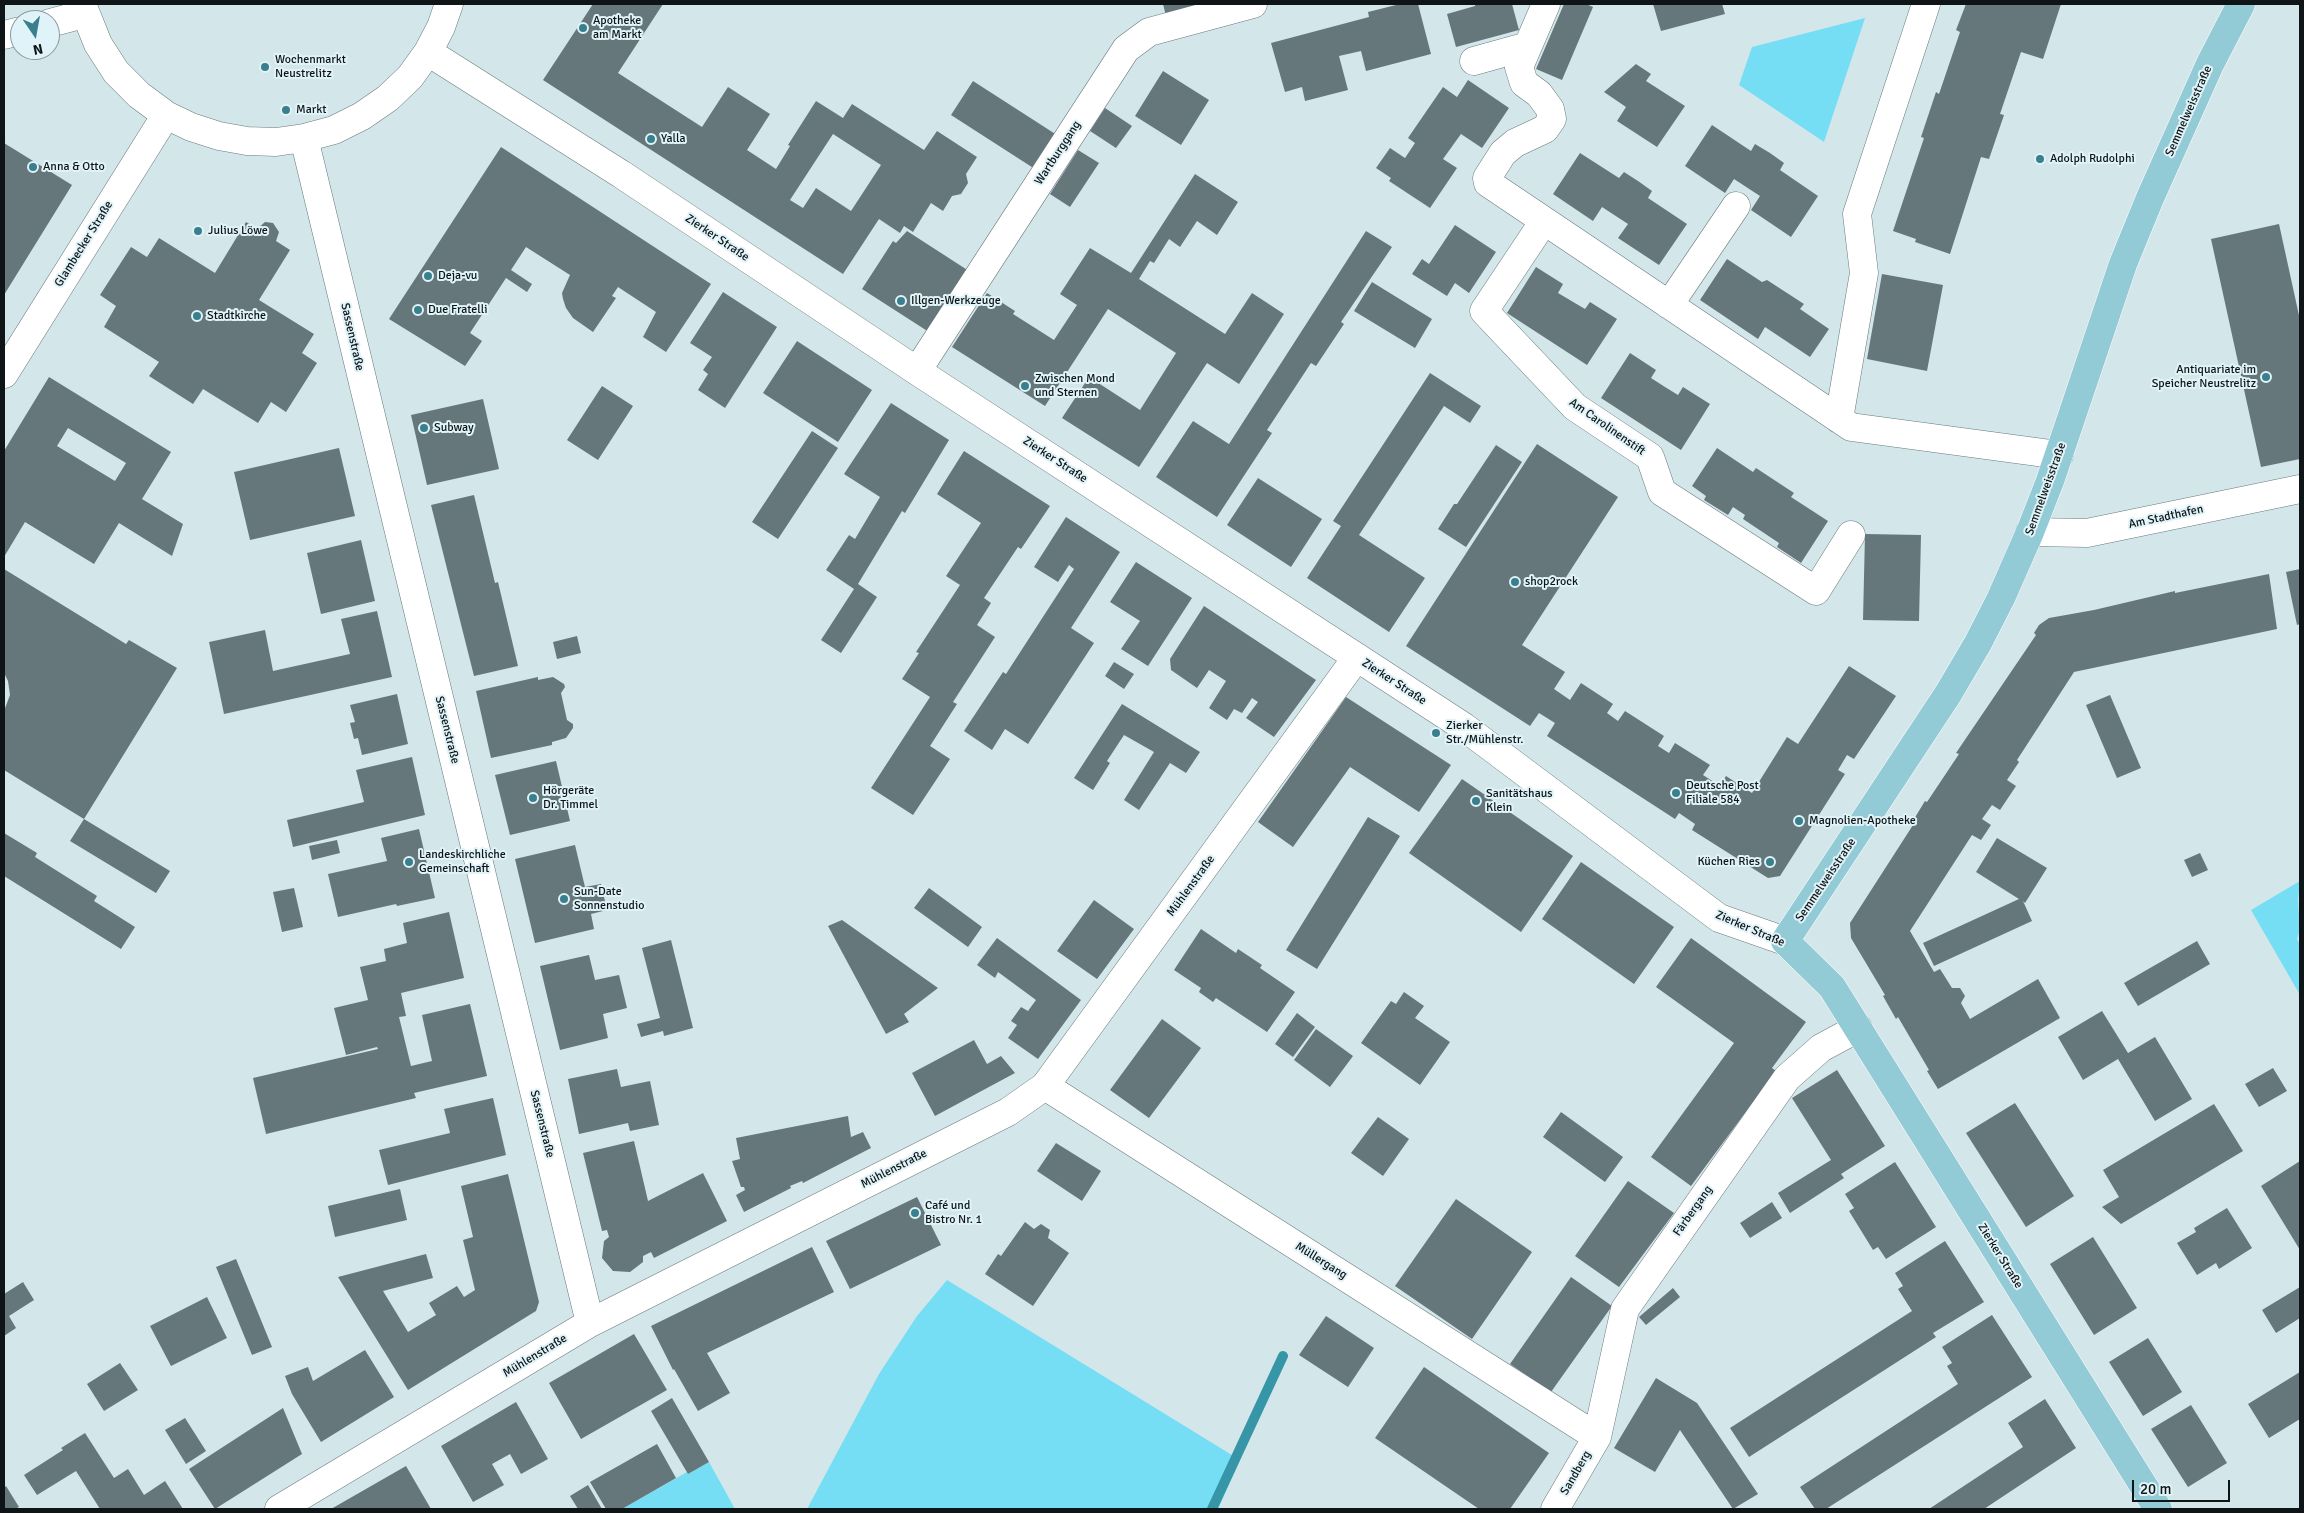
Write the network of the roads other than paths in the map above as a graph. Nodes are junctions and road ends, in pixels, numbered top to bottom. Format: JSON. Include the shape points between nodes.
{"nodes":[{"id":1,"x":450,"y":4,"type":"edge"},
{"id":2,"x":1252,"y":4,"type":"edge"},
{"id":3,"x":1546,"y":4,"type":"edge"},
{"id":4,"x":1926,"y":4,"type":"edge"},
{"id":5,"x":2241,"y":4,"type":"edge"},
{"id":6,"x":83,"y":9,"type":"edge"},
{"id":7,"x":60,"y":19,"type":"edge"},
{"id":8,"x":1528,"y":46,"type":"junction"},
{"id":9,"x":428,"y":52,"type":"junction"},
{"id":10,"x":1474,"y":62,"type":"dead end"},
{"id":11,"x":166,"y":115,"type":"junction"},
{"id":12,"x":304,"y":138,"type":"junction"},
{"id":13,"x":1736,"y":206,"type":"dead end"},
{"id":14,"x":1544,"y":221,"type":"junction"},
{"id":15,"x":1669,"y":305,"type":"junction"},
{"id":16,"x":917,"y":371,"type":"junction"},
{"id":17,"x":4,"y":374,"type":"edge"},
{"id":18,"x":1839,"y":419,"type":"junction"},
{"id":19,"x":2058,"y":455,"type":"junction"},
{"id":20,"x":2300,"y":489,"type":"edge"},
{"id":21,"x":2030,"y":532,"type":"junction"},
{"id":22,"x":1851,"y":535,"type":"dead end"},
{"id":23,"x":1357,"y":658,"type":"junction"},
{"id":24,"x":1785,"y":941,"type":"junction"},
{"id":25,"x":1858,"y":1028,"type":"junction"},
{"id":26,"x":1045,"y":1086,"type":"junction"},
{"id":27,"x":590,"y":1323,"type":"junction"},
{"id":28,"x":1597,"y":1437,"type":"junction"},
{"id":29,"x":279,"y":1509,"type":"edge"},
{"id":30,"x":1555,"y":1509,"type":"edge"},
{"id":31,"x":2158,"y":1509,"type":"edge"}],
"edges":[{"from":1,"to":9,"type":"street"},
{"from":2,"to":16,"type":"street","name":"Wartburggang","via":[[1149,32],[1126,50]]},
{"from":3,"to":8,"type":"street"},
{"from":4,"to":18,"type":"street","via":[[1857,214],[1864,273]]},
{"from":5,"to":19,"type":"main road","name":"Semmelweisstraße","via":[[2206,72],[2123,264]]},
{"from":6,"to":7,"type":"street"},
{"from":6,"to":11,"type":"street","via":[[98,44],[116,72]]},
{"from":8,"to":10,"type":"street"},
{"from":8,"to":14,"type":"street","via":[[1519,67],[1524,83],[1539,94],[1550,109],[1552,119],[1545,129],[1515,143],[1503,153],[1486,181]]},
{"from":9,"to":12,"type":"street","via":[[410,77],[381,103],[334,130]]},
{"from":9,"to":16,"type":"street","name":"Zierker Straße","via":[[621,174]]},
{"from":11,"to":12,"type":"street","via":[[218,136],[247,141],[276,142]]},
{"from":11,"to":17,"type":"street","name":"Glambecker Straße"},
{"from":12,"to":27,"type":"street","name":"Sassenstraße"},
{"from":13,"to":15,"type":"street"},
{"from":14,"to":15,"type":"street"},
{"from":14,"to":22,"type":"street","name":"Am Carolinenstift","via":[[1484,311],[1575,407],[1650,457],[1662,492],[1816,591]]},
{"from":15,"to":18,"type":"street"},
{"from":16,"to":23,"type":"street","name":"Zierker Straße"},
{"from":18,"to":19,"type":"street","via":[[1851,428]]},
{"from":19,"to":21,"type":"main road","name":"Semmelweisstraße"},
{"from":20,"to":21,"type":"street","name":"Am Stadthafen","via":[[2087,533]]},
{"from":21,"to":24,"type":"main road","name":"Semmelweisstraße","via":[[1978,643],[1948,694]]},
{"from":23,"to":24,"type":"street","name":"Zierker Straße","via":[[1464,727],[1719,918]]},
{"from":23,"to":26,"type":"street","name":"Mühlenstraße"},
{"from":24,"to":25,"type":"main road","name":"Zierker Straße","via":[[1832,987]]},
{"from":25,"to":28,"type":"street","name":"Färbergang","via":[[1821,1048],[1787,1078],[1625,1309]]},
{"from":25,"to":31,"type":"main road","name":"Zierker Straße"},
{"from":26,"to":27,"type":"street","name":"Mühlenstraße","via":[[1008,1112]]},
{"from":26,"to":28,"type":"street","name":"Müllergang"},
{"from":27,"to":29,"type":"street","name":"Mühlenstraße"},
{"from":28,"to":30,"type":"street","name":"Sandberg"}]}
